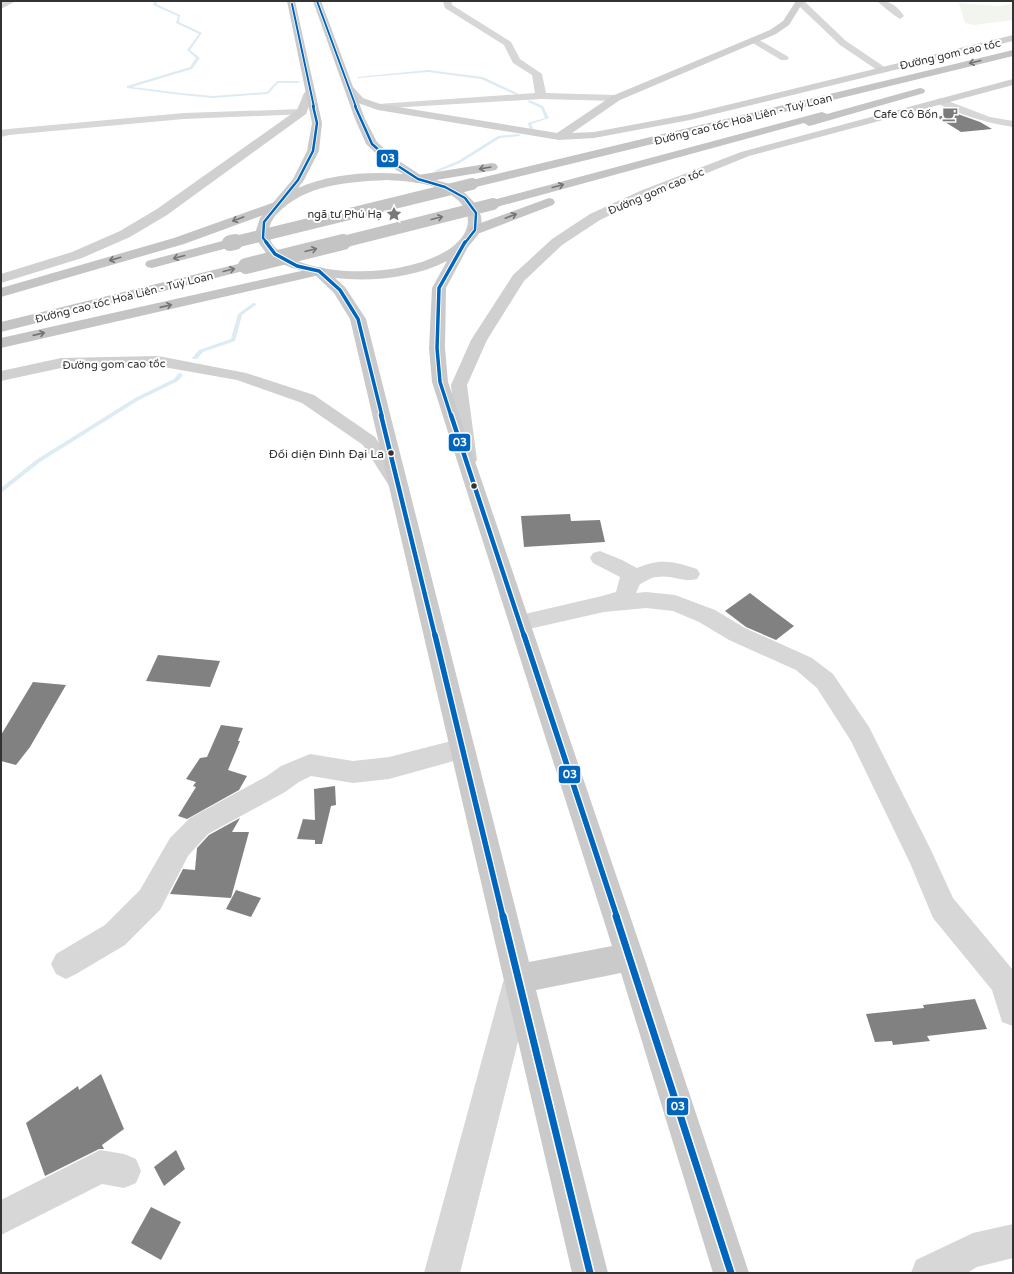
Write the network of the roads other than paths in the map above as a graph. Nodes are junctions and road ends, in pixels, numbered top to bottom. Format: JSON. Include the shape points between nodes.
{"nodes":[{"id":1,"x":12,"y":1,"type":"edge"},
{"id":2,"x":291,"y":1,"type":"edge"},
{"id":3,"x":317,"y":1,"type":"edge"},
{"id":4,"x":447,"y":1,"type":"edge"},
{"id":5,"x":800,"y":1,"type":"edge"},
{"id":6,"x":881,"y":1,"type":"edge"},
{"id":7,"x":1,"y":6,"type":"edge"},
{"id":8,"x":900,"y":16,"type":"dead end"},
{"id":9,"x":1013,"y":38,"type":"edge"},
{"id":10,"x":754,"y":40,"type":"junction"},
{"id":11,"x":1013,"y":53,"type":"edge"},
{"id":12,"x":784,"y":58,"type":"dead end"},
{"id":13,"x":883,"y":70,"type":"junction"},
{"id":14,"x":1013,"y":82,"type":"edge"},
{"id":15,"x":893,"y":83,"type":"junction"},
{"id":16,"x":350,"y":90,"type":"junction"},
{"id":17,"x":310,"y":93,"type":"junction"},
{"id":18,"x":541,"y":96,"type":"junction"},
{"id":19,"x":616,"y":98,"type":"junction"},
{"id":20,"x":940,"y":101,"type":"junction"},
{"id":21,"x":378,"y":107,"type":"junction"},
{"id":22,"x":302,"y":112,"type":"junction"},
{"id":23,"x":1013,"y":124,"type":"edge"},
{"id":24,"x":3,"y":131,"type":"edge"},
{"id":25,"x":559,"y":137,"type":"junction"},
{"id":26,"x":418,"y":179,"type":"junction"},
{"id":27,"x":275,"y":206,"type":"junction"},
{"id":28,"x":469,"y":238,"type":"junction"},
{"id":29,"x":138,"y":268,"type":"dead end"},
{"id":30,"x":319,"y":271,"type":"junction"},
{"id":31,"x":116,"y":274,"type":"dead end"},
{"id":32,"x":1,"y":279,"type":"edge"},
{"id":33,"x":1,"y":293,"type":"edge"},
{"id":34,"x":1,"y":305,"type":"edge"},
{"id":35,"x":1,"y":328,"type":"edge"},
{"id":36,"x":1,"y":343,"type":"edge"},
{"id":37,"x":1,"y":376,"type":"edge"},
{"id":38,"x":470,"y":471,"type":"junction"},
{"id":39,"x":400,"y":488,"type":"junction"},
{"id":40,"x":600,"y":558,"type":"dead end"},
{"id":41,"x":690,"y":574,"type":"dead end"},
{"id":42,"x":631,"y":579,"type":"junction"},
{"id":43,"x":604,"y":604,"type":"junction"},
{"id":44,"x":520,"y":623,"type":"junction"},
{"id":45,"x":463,"y":749,"type":"junction"},
{"id":46,"x":630,"y":957,"type":"junction"},
{"id":47,"x":66,"y":964,"type":"dead end"},
{"id":48,"x":519,"y":979,"type":"junction"},
{"id":49,"x":1013,"y":1011,"type":"edge"},
{"id":50,"x":124,"y":1171,"type":"dead end"},
{"id":51,"x":1,"y":1218,"type":"edge"},
{"id":52,"x":1013,"y":1241,"type":"edge"},
{"id":53,"x":442,"y":1273,"type":"edge"},
{"id":54,"x":590,"y":1273,"type":"edge"},
{"id":55,"x":731,"y":1273,"type":"edge"},
{"id":56,"x":930,"y":1273,"type":"edge"}],
"edges":[{"from":1,"to":7,"type":"street"},
{"from":2,"to":17,"type":"main road"},
{"from":3,"to":16,"type":"main road"},
{"from":4,"to":18,"type":"street","via":[[448,6],[508,44],[516,61],[537,74]]},
{"from":5,"to":10,"type":"main road","via":[[786,23]]},
{"from":5,"to":13,"type":"street","via":[[843,43]]},
{"from":6,"to":8,"type":"street"},
{"from":9,"to":13,"type":"main road","name":"Đường gom cao tốc"},
{"from":10,"to":12,"type":"street"},
{"from":10,"to":19,"type":"main road"},
{"from":11,"to":15,"type":"highway","name":"Đường cao tốc Hoà Liên - Tuý Loan","one_way":true},
{"from":13,"to":25,"type":"main road","name":"Đường gom cao tốc","via":[[690,117],[594,135]]},
{"from":14,"to":20,"type":"main road","name":"Đường gom cao tốc"},
{"from":15,"to":26,"type":"highway","one_way":true,"via":[[580,152]]},
{"from":15,"to":29,"type":"highway","name":"Đường cao tốc Hoà Liên - Tuý Loan","one_way":true,"bridge":true,"via":[[230,243]]},
{"from":16,"to":21,"type":"main road","name":"Đường gom cao tốc","via":[[359,100]]},
{"from":16,"to":26,"type":"main road","via":[[372,144],[392,162]]},
{"from":17,"to":22,"type":"main road"},
{"from":17,"to":27,"type":"main road","via":[[317,123],[313,151],[298,180]]},
{"from":18,"to":19,"type":"street"},
{"from":18,"to":21,"type":"street"},
{"from":19,"to":25,"type":"main road"},
{"from":20,"to":23,"type":"street","via":[[988,120]]},
{"from":20,"to":38,"type":"main road","name":"Đường gom cao tốc","via":[[745,154],[644,194],[595,217],[557,242],[518,278],[479,340],[459,385]]},
{"from":21,"to":25,"type":"main road","name":"Đường gom cao tốc"},
{"from":22,"to":24,"type":"street","via":[[184,116]]},
{"from":22,"to":32,"type":"main road","via":[[162,212],[125,234],[77,255]]},
{"from":26,"to":27,"type":"main road","via":[[374,176],[323,183],[296,193]]},
{"from":26,"to":28,"type":"main road","via":[[445,187],[465,198],[476,213]]},
{"from":27,"to":30,"type":"main road","via":[[264,222],[263,238],[274,254],[298,266]]},
{"from":27,"to":33,"type":"highway","one_way":true,"via":[[179,241]]},
{"from":28,"to":30,"type":"main road","via":[[438,260],[405,270],[367,275]]},
{"from":35,"to":28,"type":"highway","name":"Đường cao tốc Hoà Liên - Tuý Loan","one_way":true,"bridge":true,"via":[[493,204],[930,88],[598,183]]},
{"from":28,"to":38,"type":"main road","via":[[439,288],[436,348],[440,382]]},
{"from":36,"to":30,"type":"highway","one_way":true},
{"from":30,"to":39,"type":"main road","via":[[340,290],[358,319]]},
{"from":31,"to":34,"type":"highway","name":"Đường cao tốc Hoà Liên - Tuý Loan"},
{"from":37,"to":39,"type":"main road","name":"Đường gom cao tốc","via":[[61,364],[158,361],[240,376],[308,399],[369,441]]},
{"from":38,"to":44,"type":"main road"},
{"from":39,"to":45,"type":"main road"},
{"from":40,"to":42,"type":"street","via":[[629,573]]},
{"from":41,"to":42,"type":"street","via":[[655,569]]},
{"from":42,"to":43,"type":"street","via":[[624,597]]},
{"from":43,"to":44,"type":"street"},
{"from":43,"to":49,"type":"street","via":[[646,600],[675,603],[804,664],[825,681],[860,734],[921,857],[943,908],[1004,982]]},
{"from":44,"to":46,"type":"main road"},
{"from":45,"to":47,"type":"street","via":[[389,768],[353,772],[310,765],[290,774],[199,826],[179,847],[150,900],[115,935]]},
{"from":45,"to":48,"type":"main road"},
{"from":46,"to":48,"type":"main road"},
{"from":46,"to":55,"type":"main road"},
{"from":48,"to":53,"type":"street"},
{"from":48,"to":54,"type":"main road"},
{"from":50,"to":51,"type":"street","via":[[100,1167]]},
{"from":52,"to":56,"type":"street","via":[[973,1251]]}]}
